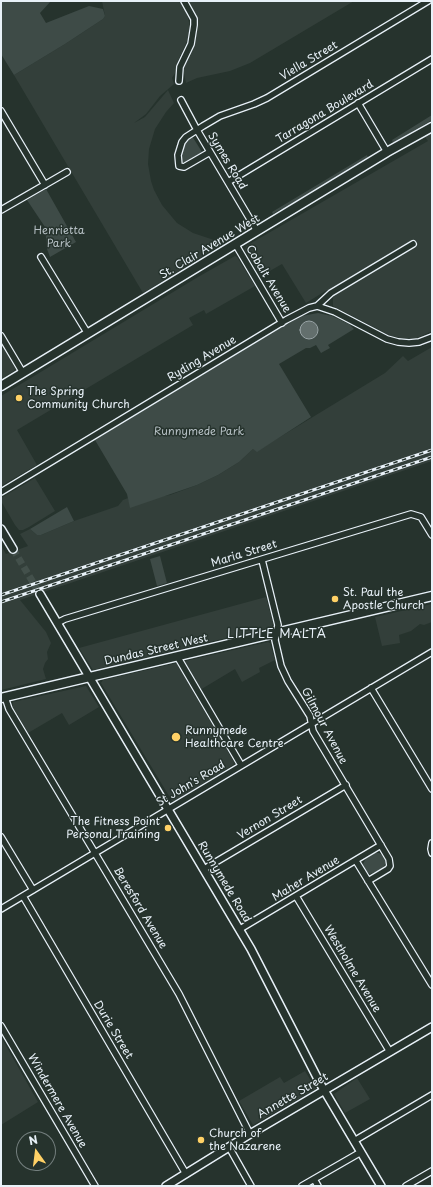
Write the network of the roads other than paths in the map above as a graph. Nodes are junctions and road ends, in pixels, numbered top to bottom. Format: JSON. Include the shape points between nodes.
{"nodes":[{"id":1,"x":184,"y":1,"type":"edge"},
{"id":2,"x":428,"y":1,"type":"edge"},
{"id":3,"x":432,"y":59,"type":"edge"},
{"id":4,"x":179,"y":81,"type":"dead end"},
{"id":5,"x":181,"y":100,"type":"dead end"},
{"id":6,"x":358,"y":103,"type":"junction"},
{"id":7,"x":1,"y":111,"type":"edge"},
{"id":8,"x":432,"y":127,"type":"edge"},
{"id":9,"x":197,"y":130,"type":"junction"},
{"id":10,"x":210,"y":152,"type":"junction"},
{"id":11,"x":387,"y":152,"type":"junction"},
{"id":12,"x":67,"y":172,"type":"dead end"},
{"id":13,"x":228,"y":182,"type":"junction"},
{"id":14,"x":45,"y":185,"type":"junction"},
{"id":15,"x":1,"y":210,"type":"edge"},
{"id":16,"x":257,"y":231,"type":"junction"},
{"id":17,"x":413,"y":244,"type":"dead end"},
{"id":18,"x":236,"y":245,"type":"junction"},
{"id":19,"x":41,"y":257,"type":"dead end"},
{"id":20,"x":317,"y":306,"type":"junction"},
{"id":21,"x":282,"y":323,"type":"junction"},
{"id":22,"x":88,"y":334,"type":"junction"},
{"id":23,"x":1,"y":336,"type":"edge"},
{"id":24,"x":432,"y":337,"type":"edge"},
{"id":25,"x":23,"y":373,"type":"junction"},
{"id":26,"x":1,"y":386,"type":"edge"},
{"id":27,"x":1,"y":492,"type":"edge"},
{"id":28,"x":430,"y":528,"type":"edge"},
{"id":29,"x":1,"y":529,"type":"edge"},
{"id":30,"x":432,"y":535,"type":"edge"},
{"id":31,"x":13,"y":549,"type":"tunnel mouth"},
{"id":32,"x":262,"y":560,"type":"junction"},
{"id":33,"x":40,"y":594,"type":"tunnel mouth"},
{"id":34,"x":432,"y":596,"type":"edge"},
{"id":35,"x":57,"y":623,"type":"junction"},
{"id":36,"x":277,"y":632,"type":"junction"},
{"id":37,"x":432,"y":652,"type":"edge"},
{"id":38,"x":177,"y":656,"type":"junction"},
{"id":39,"x":89,"y":677,"type":"junction"},
{"id":40,"x":371,"y":688,"type":"junction"},
{"id":41,"x":3,"y":697,"type":"edge"},
{"id":42,"x":312,"y":724,"type":"junction"},
{"id":43,"x":241,"y":765,"type":"junction"},
{"id":44,"x":346,"y":785,"type":"junction"},
{"id":45,"x":432,"y":788,"type":"edge"},
{"id":46,"x":168,"y":810,"type":"junction"},
{"id":47,"x":1,"y":837,"type":"edge"},
{"id":48,"x":432,"y":843,"type":"edge"},
{"id":49,"x":381,"y":845,"type":"junction"},
{"id":50,"x":96,"y":853,"type":"junction"},
{"id":51,"x":432,"y":853,"type":"edge"},
{"id":52,"x":356,"y":861,"type":"junction"},
{"id":53,"x":204,"y":869,"type":"junction"},
{"id":54,"x":368,"y":881,"type":"junction"},
{"id":55,"x":33,"y":890,"type":"junction"},
{"id":56,"x":23,"y":896,"type":"junction"},
{"id":57,"x":296,"y":896,"type":"junction"},
{"id":58,"x":1,"y":909,"type":"edge"},
{"id":59,"x":240,"y":929,"type":"junction"},
{"id":60,"x":432,"y":985,"type":"edge"},
{"id":61,"x":1,"y":1026,"type":"edge"},
{"id":62,"x":432,"y":1027,"type":"edge"},
{"id":63,"x":390,"y":1052,"type":"junction"},
{"id":64,"x":324,"y":1091,"type":"junction"},
{"id":65,"x":432,"y":1095,"type":"edge"},
{"id":66,"x":250,"y":1134,"type":"junction"},
{"id":67,"x":354,"y":1141,"type":"junction"},
{"id":68,"x":228,"y":1147,"type":"junction"},
{"id":69,"x":361,"y":1152,"type":"junction"},
{"id":70,"x":432,"y":1171,"type":"edge"},
{"id":71,"x":186,"y":1174,"type":"junction"},
{"id":72,"x":314,"y":1179,"type":"junction"},
{"id":73,"x":170,"y":1185,"type":"edge"},
{"id":74,"x":95,"y":1186,"type":"edge"},
{"id":75,"x":251,"y":1186,"type":"edge"},
{"id":76,"x":302,"y":1186,"type":"edge"},
{"id":77,"x":318,"y":1186,"type":"edge"},
{"id":78,"x":381,"y":1186,"type":"edge"},
{"id":79,"x":406,"y":1186,"type":"edge"}],
"edges":[{"from":1,"to":4,"type":"street","via":[[194,19],[194,25],[191,44],[180,67]]},
{"from":2,"to":9,"type":"street","name":"Viella Street","via":[[267,98],[220,116]]},
{"from":3,"to":6,"type":"street","name":"Tarragona Boulevard"},
{"from":5,"to":9,"type":"street","name":"Symes Road"},
{"from":6,"to":11,"type":"street"},
{"from":6,"to":13,"type":"street","name":"Tarragona Boulevard"},
{"from":7,"to":14,"type":"street"},
{"from":8,"to":11,"type":"main road","name":"St. Clair Avenue West"},
{"from":9,"to":10,"type":"street","name":"Symes Road"},
{"from":9,"to":10,"type":"street","name":"Viella Street","via":[[182,142],[178,155],[179,166],[184,167]]},
{"from":10,"to":13,"type":"street","name":"Symes Road"},
{"from":11,"to":16,"type":"main road","name":"St. Clair Avenue West"},
{"from":12,"to":14,"type":"street"},
{"from":13,"to":16,"type":"street","name":"Symes Road"},
{"from":14,"to":15,"type":"street"},
{"from":16,"to":18,"type":"main road","name":"St. Clair Avenue West"},
{"from":17,"to":20,"type":"street","name":"Ryding Avenue","via":[[331,293]]},
{"from":18,"to":21,"type":"street","name":"Cobalt Avenue"},
{"from":18,"to":22,"type":"main road","name":"St. Clair Avenue West"},
{"from":19,"to":22,"type":"street"},
{"from":20,"to":21,"type":"street","name":"Ryding Avenue"},
{"from":20,"to":24,"type":"street","via":[[398,342],[419,342]]},
{"from":21,"to":27,"type":"street","name":"Ryding Avenue"},
{"from":22,"to":25,"type":"main road","name":"St. Clair Avenue West"},
{"from":23,"to":25,"type":"street"},
{"from":25,"to":26,"type":"main road","name":"St. Clair Avenue West"},
{"from":28,"to":30,"type":"street","name":"Maria Street"},
{"from":28,"to":32,"type":"street","name":"Maria Street","via":[[421,517],[412,514]]},
{"from":29,"to":31,"type":"street"},
{"from":32,"to":35,"type":"street","name":"Maria Street"},
{"from":32,"to":36,"type":"street","name":"Gilmour Avenue","via":[[278,625]]},
{"from":33,"to":35,"type":"street","name":"Runnymede Road"},
{"from":34,"to":36,"type":"main road","name":"Dundas Street West"},
{"from":35,"to":39,"type":"street","name":"Runnymede Road"},
{"from":36,"to":38,"type":"main road","name":"Dundas Street West"},
{"from":36,"to":42,"type":"street","name":"Gilmour Avenue","via":[[275,640],[281,666],[310,716]]},
{"from":37,"to":40,"type":"street","name":"St John's Road"},
{"from":38,"to":39,"type":"main road","name":"Dundas Street West"},
{"from":38,"to":43,"type":"street"},
{"from":39,"to":41,"type":"main road","name":"Dundas Street West"},
{"from":39,"to":46,"type":"street","name":"Runnymede Road"},
{"from":40,"to":42,"type":"street","name":"St John's Road"},
{"from":40,"to":45,"type":"street"},
{"from":41,"to":50,"type":"street","name":"Beresford Avenue"},
{"from":42,"to":43,"type":"street","name":"St John's Road"},
{"from":42,"to":44,"type":"street","name":"Gilmour Avenue","via":[[313,731]]},
{"from":43,"to":46,"type":"street","name":"St John's Road"},
{"from":44,"to":49,"type":"street","name":"Gilmour Avenue"},
{"from":44,"to":53,"type":"street","name":"Vernon Street"},
{"from":46,"to":50,"type":"street","name":"St John's Road"},
{"from":46,"to":53,"type":"street","name":"Runnymede Road"},
{"from":47,"to":55,"type":"street"},
{"from":48,"to":51,"type":"street"},
{"from":49,"to":52,"type":"street","name":"Maher Avenue"},
{"from":49,"to":54,"type":"street","name":"Gilmour Avenue","via":[[389,859],[390,867]]},
{"from":50,"to":55,"type":"street","name":"St John's Road"},
{"from":50,"to":66,"type":"street","name":"Beresford Avenue","via":[[179,994]]},
{"from":52,"to":54,"type":"street"},
{"from":52,"to":57,"type":"street","name":"Maher Avenue"},
{"from":53,"to":59,"type":"street","name":"Runnymede Road"},
{"from":54,"to":60,"type":"street"},
{"from":55,"to":56,"type":"street","name":"St John's Road"},
{"from":56,"to":58,"type":"street","name":"St John's Road"},
{"from":56,"to":71,"type":"street","name":"Durie Street"},
{"from":57,"to":59,"type":"street","name":"Maher Avenue"},
{"from":57,"to":63,"type":"street","name":"Westholme Avenue"},
{"from":59,"to":64,"type":"street","name":"Runnymede Road"},
{"from":61,"to":74,"type":"street","name":"Windermere Avenue"},
{"from":62,"to":63,"type":"street","name":"Annette Street"},
{"from":63,"to":64,"type":"street","name":"Annette Street"},
{"from":64,"to":66,"type":"street","name":"Annette Street"},
{"from":64,"to":67,"type":"street","name":"Runnymede Road"},
{"from":65,"to":67,"type":"street"},
{"from":66,"to":68,"type":"street","name":"Annette Street"},
{"from":67,"to":69,"type":"street","name":"Runnymede Road"},
{"from":68,"to":71,"type":"street","name":"Annette Street"},
{"from":68,"to":75,"type":"street"},
{"from":69,"to":72,"type":"street"},
{"from":69,"to":78,"type":"street","name":"Runnymede Road"},
{"from":70,"to":79,"type":"street"},
{"from":71,"to":73,"type":"street","name":"Annette Street"},
{"from":72,"to":76,"type":"street"},
{"from":72,"to":77,"type":"street"}]}
